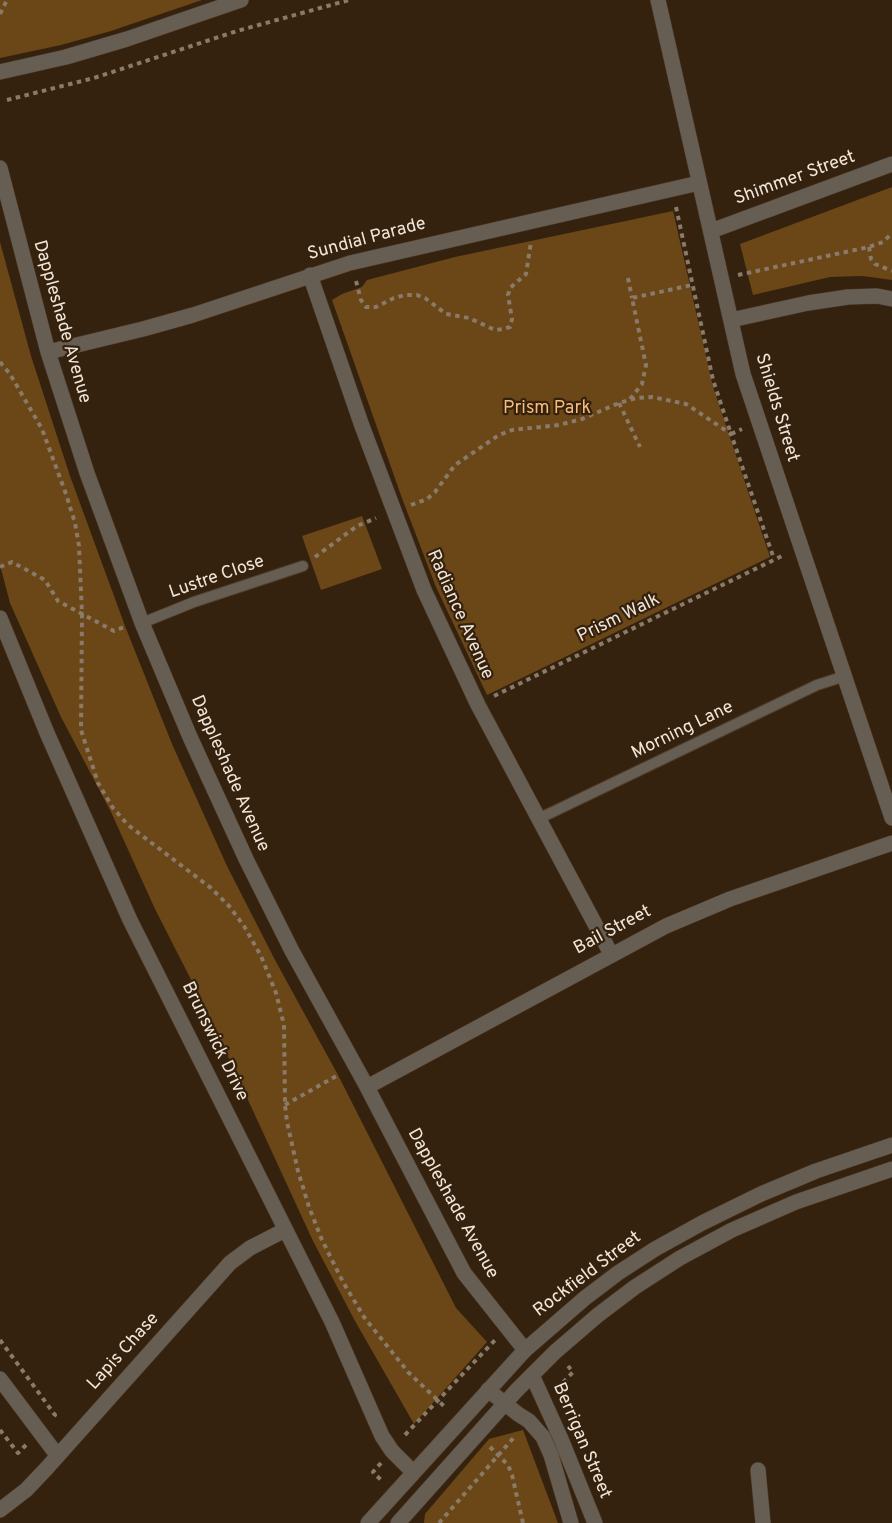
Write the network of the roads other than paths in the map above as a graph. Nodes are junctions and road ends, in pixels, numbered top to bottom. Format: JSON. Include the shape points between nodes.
{"nodes":[{"id":1,"x":242,"y":0,"type":"edge"},
{"id":2,"x":658,"y":0,"type":"edge"},
{"id":3,"x":1,"y":72,"type":"edge"},
{"id":4,"x":892,"y":164,"type":"edge"},
{"id":5,"x":0,"y":168,"type":"edge"},
{"id":6,"x":699,"y":183,"type":"junction"},
{"id":7,"x":711,"y":231,"type":"junction"},
{"id":8,"x":310,"y":275,"type":"junction"},
{"id":9,"x":892,"y":299,"type":"edge"},
{"id":10,"x":731,"y":320,"type":"junction"},
{"id":11,"x":48,"y":352,"type":"junction"},
{"id":12,"x":303,"y":566,"type":"road end"},
{"id":13,"x":0,"y":618,"type":"edge"},
{"id":14,"x":142,"y":623,"type":"junction"},
{"id":15,"x":845,"y":676,"type":"junction"},
{"id":16,"x":892,"y":818,"type":"edge"},
{"id":17,"x":538,"y":819,"type":"junction"},
{"id":18,"x":891,"y":848,"type":"edge"},
{"id":19,"x":610,"y":954,"type":"junction"},
{"id":20,"x":367,"y":1087,"type":"junction"},
{"id":21,"x":892,"y":1145,"type":"edge"},
{"id":22,"x":892,"y":1169,"type":"edge"},
{"id":23,"x":285,"y":1230,"type":"junction"},
{"id":24,"x":525,"y":1350,"type":"junction"},
{"id":25,"x":532,"y":1375,"type":"junction"},
{"id":26,"x":0,"y":1379,"type":"edge"},
{"id":27,"x":488,"y":1390,"type":"junction"},
{"id":28,"x":505,"y":1404,"type":"junction"},
{"id":29,"x":57,"y":1455,"type":"junction"},
{"id":30,"x":758,"y":1470,"type":"dead end"},
{"id":31,"x":413,"y":1472,"type":"junction"},
{"id":32,"x":430,"y":1487,"type":"junction"},
{"id":33,"x":0,"y":1510,"type":"edge"},
{"id":34,"x":376,"y":1521,"type":"edge"},
{"id":35,"x":398,"y":1523,"type":"edge"},
{"id":36,"x":571,"y":1523,"type":"edge"},
{"id":37,"x":595,"y":1523,"type":"edge"},
{"id":38,"x":763,"y":1523,"type":"edge"}],
"edges":[{"from":1,"to":3,"type":"street","via":[[97,48]]},
{"from":2,"to":6,"type":"street","name":"Shields Street"},
{"from":4,"to":7,"type":"street","name":"Shimmer Street"},
{"from":5,"to":11,"type":"street","name":"Dappleshade Avenue"},
{"from":6,"to":7,"type":"street","name":"Shields Street"},
{"from":6,"to":8,"type":"street","name":"Sundial Parade"},
{"from":7,"to":10,"type":"street","name":"Shields Street"},
{"from":8,"to":11,"type":"street","name":"Sundial Parade","via":[[193,315]]},
{"from":8,"to":17,"type":"street","name":"Radiance Avenue","via":[[424,590]]},
{"from":9,"to":10,"type":"street","via":[[848,297]]},
{"from":10,"to":15,"type":"street","name":"Shields Street","via":[[743,374]]},
{"from":11,"to":14,"type":"street","name":"Dappleshade Avenue"},
{"from":12,"to":14,"type":"lane","name":"Lustre Close"},
{"from":13,"to":23,"type":"street","name":"Brunswick Drive","via":[[130,920]]},
{"from":14,"to":20,"type":"street","name":"Dappleshade Avenue","via":[[246,859]]},
{"from":15,"to":16,"type":"street","name":"Shields Street"},
{"from":15,"to":17,"type":"lane","name":"Morning Lane","via":[[816,685]]},
{"from":17,"to":19,"type":"street","name":"Radiance Avenue"},
{"from":18,"to":19,"type":"street","name":"Bail Street","via":[[730,899]]},
{"from":19,"to":20,"type":"street","name":"Bail Street"},
{"from":20,"to":24,"type":"street","name":"Dappleshade Avenue","via":[[464,1274]]},
{"from":21,"to":24,"type":"street","name":"Rockfield Street","via":[[761,1194],[654,1249],[585,1298]]},
{"from":22,"to":25,"type":"street","via":[[796,1202],[680,1258],[598,1315]]},
{"from":23,"to":29,"type":"street","name":"Lapis Chase","via":[[230,1263]]},
{"from":23,"to":31,"type":"street","name":"Brunswick Drive","via":[[332,1322],[382,1436]]},
{"from":24,"to":25,"type":"street","name":"Berrigan Street"},
{"from":24,"to":27,"type":"street","name":"Rockfield Street"},
{"from":25,"to":28,"type":"street"},
{"from":25,"to":37,"type":"street","name":"Berrigan Street"},
{"from":26,"to":29,"type":"street"},
{"from":27,"to":28,"type":"street","name":"Berrigan Street"},
{"from":27,"to":31,"type":"street","name":"Rockfield Street"},
{"from":28,"to":32,"type":"street"},
{"from":28,"to":36,"type":"street","name":"Berrigan Street","via":[[543,1437]]},
{"from":29,"to":33,"type":"street","name":"Lapis Chase","via":[[26,1490]]},
{"from":30,"to":38,"type":"street"},
{"from":31,"to":32,"type":"street","name":"Brunswick Drive"},
{"from":31,"to":34,"type":"street","name":"Rockfield Street"},
{"from":32,"to":35,"type":"street"}]}
